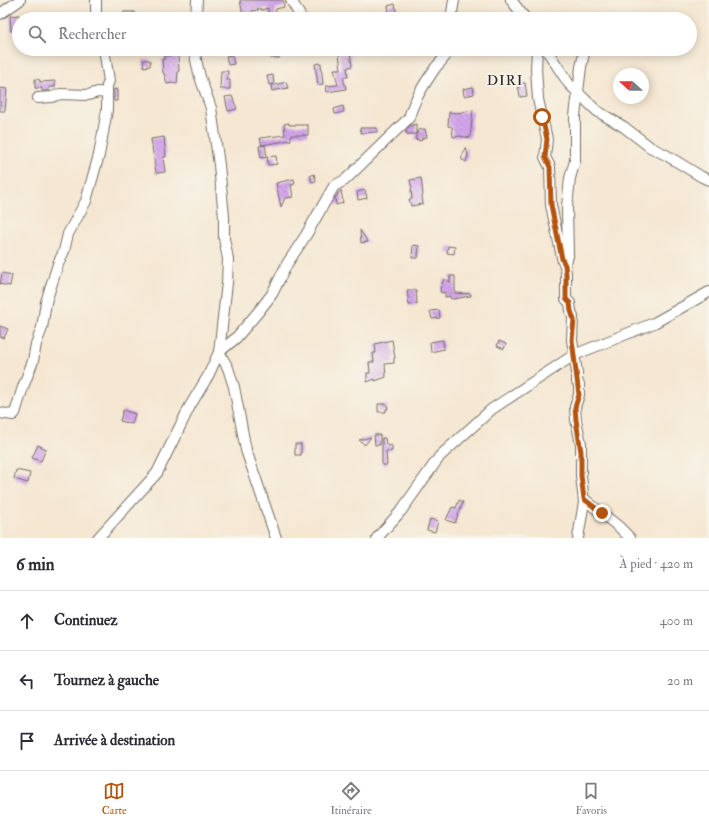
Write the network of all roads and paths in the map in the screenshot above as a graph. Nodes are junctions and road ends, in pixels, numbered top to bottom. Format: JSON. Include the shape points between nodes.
{"nodes":[{"id":1,"x":20,"y":0,"type":"edge"},
{"id":2,"x":96,"y":0,"type":"edge"},
{"id":3,"x":196,"y":0,"type":"edge"},
{"id":4,"x":291,"y":0,"type":"edge"},
{"id":5,"x":454,"y":0,"type":"edge"},
{"id":6,"x":511,"y":0,"type":"edge"},
{"id":7,"x":96,"y":12,"type":"edge"},
{"id":8,"x":196,"y":12,"type":"edge"},
{"id":9,"x":298,"y":12,"type":"edge"},
{"id":10,"x":452,"y":12,"type":"edge"},
{"id":11,"x":520,"y":12,"type":"edge"},
{"id":12,"x":0,"y":14,"type":"edge"},
{"id":13,"x":105,"y":56,"type":"edge"},
{"id":14,"x":196,"y":56,"type":"edge"},
{"id":15,"x":445,"y":56,"type":"edge"},
{"id":16,"x":537,"y":56,"type":"edge"},
{"id":17,"x":551,"y":56,"type":"edge"},
{"id":18,"x":584,"y":56,"type":"edge"},
{"id":19,"x":578,"y":92,"type":"junction"},
{"id":20,"x":107,"y":93,"type":"junction"},
{"id":21,"x":38,"y":98,"type":"dead end"},
{"id":22,"x":709,"y":180,"type":"edge"},
{"id":23,"x":565,"y":265,"type":"junction"},
{"id":24,"x":709,"y":292,"type":"edge"},
{"id":25,"x":219,"y":352,"type":"junction"},
{"id":26,"x":574,"y":355,"type":"junction"},
{"id":27,"x":0,"y":413,"type":"edge"},
{"id":28,"x":584,"y":499,"type":"junction"},
{"id":29,"x":98,"y":538,"type":"edge"},
{"id":30,"x":276,"y":538,"type":"edge"},
{"id":31,"x":377,"y":538,"type":"edge"},
{"id":32,"x":578,"y":538,"type":"edge"},
{"id":33,"x":630,"y":538,"type":"edge"}],
"edges":[{"from":1,"to":12,"type":"street"},
{"from":2,"to":7,"type":"street"},
{"from":3,"to":8,"type":"street"},
{"from":4,"to":9,"type":"street"},
{"from":5,"to":10,"type":"street"},
{"from":6,"to":11,"type":"street"},
{"from":13,"to":20,"type":"street","via":[[109,81]]},
{"from":14,"to":25,"type":"street","via":[[211,108],[228,259]]},
{"from":15,"to":25,"type":"street","via":[[419,93],[409,118],[344,180],[334,186],[272,294],[236,338]]},
{"from":16,"to":23,"type":"street","via":[[538,99],[547,139],[545,157],[550,167],[551,205]]},
{"from":17,"to":19,"type":"street"},
{"from":18,"to":19,"type":"street"},
{"from":19,"to":22,"type":"street","via":[[600,114],[624,127],[650,147]]},
{"from":19,"to":23,"type":"street","via":[[574,126],[576,153],[568,195],[568,256]]},
{"from":20,"to":21,"type":"street","via":[[60,94]]},
{"from":20,"to":27,"type":"street","via":[[107,110],[99,155],[86,201],[68,234],[51,285],[33,361],[15,413]]},
{"from":23,"to":26,"type":"street","via":[[566,299],[570,303],[574,320]]},
{"from":24,"to":26,"type":"street","via":[[654,323]]},
{"from":25,"to":29,"type":"street","via":[[157,473]]},
{"from":25,"to":30,"type":"street","via":[[234,387],[246,450]]},
{"from":26,"to":28,"type":"street","via":[[579,395],[575,407]]},
{"from":26,"to":31,"type":"street","via":[[492,409],[440,456],[401,511]]},
{"from":28,"to":32,"type":"street"},
{"from":28,"to":33,"type":"street"}]}
